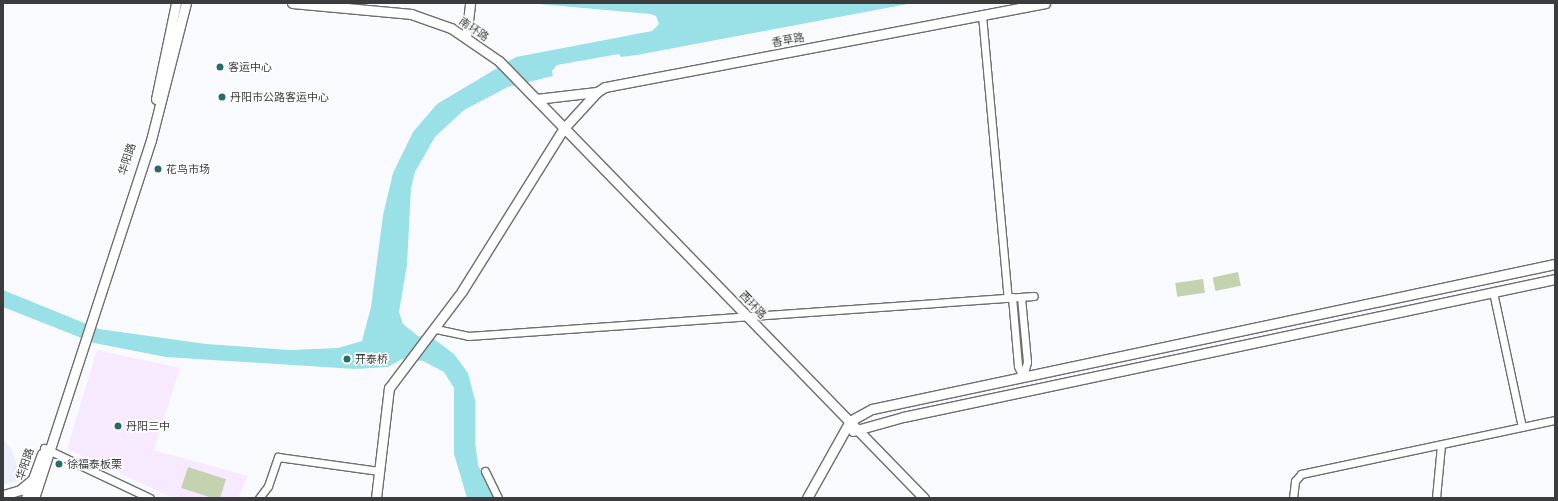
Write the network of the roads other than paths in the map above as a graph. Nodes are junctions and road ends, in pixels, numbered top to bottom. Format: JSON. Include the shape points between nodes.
{"nodes":[{"id":1,"x":176,"y":3,"type":"edge"},
{"id":2,"x":186,"y":3,"type":"edge"},
{"id":3,"x":292,"y":3,"type":"edge"},
{"id":4,"x":1045,"y":3,"type":"edge"},
{"id":5,"x":470,"y":4,"type":"edge"},
{"id":6,"x":982,"y":15,"type":"junction"},
{"id":7,"x":466,"y":37,"type":"junction"},
{"id":8,"x":597,"y":92,"type":"junction"},
{"id":9,"x":536,"y":99,"type":"junction"},
{"id":10,"x":564,"y":128,"type":"junction"},
{"id":11,"x":1555,"y":264,"type":"edge"},
{"id":12,"x":1555,"y":280,"type":"edge"},
{"id":13,"x":1493,"y":292,"type":"junction"},
{"id":14,"x":1034,"y":296,"type":"dead end"},
{"id":15,"x":1010,"y":297,"type":"junction"},
{"id":16,"x":1021,"y":297,"type":"junction"},
{"id":17,"x":746,"y":315,"type":"junction"},
{"id":18,"x":91,"y":319,"type":"junction"},
{"id":19,"x":436,"y":329,"type":"junction"},
{"id":20,"x":1023,"y":377,"type":"junction"},
{"id":21,"x":1025,"y":391,"type":"junction"},
{"id":22,"x":1555,"y":420,"type":"edge"},
{"id":23,"x":850,"y":421,"type":"junction"},
{"id":24,"x":1522,"y":427,"type":"junction"},
{"id":25,"x":858,"y":429,"type":"junction"},
{"id":26,"x":841,"y":436,"type":"junction"},
{"id":27,"x":1442,"y":445,"type":"junction"},
{"id":28,"x":47,"y":449,"type":"junction"},
{"id":29,"x":379,"y":471,"type":"junction"},
{"id":30,"x":485,"y":471,"type":"dead end"},
{"id":31,"x":33,"y":479,"type":"junction"},
{"id":32,"x":3,"y":495,"type":"edge"},
{"id":33,"x":26,"y":498,"type":"edge"},
{"id":34,"x":34,"y":498,"type":"edge"},
{"id":35,"x":150,"y":498,"type":"edge"},
{"id":36,"x":258,"y":498,"type":"edge"},
{"id":37,"x":376,"y":498,"type":"edge"},
{"id":38,"x":498,"y":498,"type":"edge"},
{"id":39,"x":808,"y":498,"type":"edge"},
{"id":40,"x":924,"y":498,"type":"edge"},
{"id":41,"x":1293,"y":498,"type":"edge"},
{"id":42,"x":1436,"y":498,"type":"edge"}],
"edges":[{"from":1,"to":18,"type":"main road","name":"华阳路","via":[[149,130]]},
{"from":2,"to":18,"type":"main road","via":[[151,140]]},
{"from":3,"to":7,"type":"main road","name":"南环路","via":[[411,14],[451,28]]},
{"from":4,"to":6,"type":"main road","name":"香草路"},
{"from":5,"to":7,"type":"main road"},
{"from":6,"to":8,"type":"main road","name":"香草路","via":[[605,87]]},
{"from":6,"to":15,"type":"street"},
{"from":7,"to":9,"type":"main road","name":"南环路","via":[[499,61]]},
{"from":8,"to":9,"type":"main road","name":"香草路"},
{"from":8,"to":10,"type":"main road"},
{"from":9,"to":10,"type":"main road"},
{"from":10,"to":17,"type":"main road","name":"西环路"},
{"from":10,"to":19,"type":"main road"},
{"from":11,"to":20,"type":"main road"},
{"from":12,"to":13,"type":"main road"},
{"from":13,"to":21,"type":"main road"},
{"from":13,"to":24,"type":"street"},
{"from":14,"to":16,"type":"street"},
{"from":15,"to":16,"type":"street"},
{"from":15,"to":17,"type":"street"},
{"from":15,"to":20,"type":"street","via":[[1018,366]]},
{"from":16,"to":20,"type":"street","via":[[1027,362]]},
{"from":17,"to":19,"type":"street","via":[[468,336]]},
{"from":17,"to":23,"type":"main road","name":"西环路"},
{"from":18,"to":28,"type":"main road","name":"华阳路"},
{"from":19,"to":29,"type":"main road","via":[[390,388]]},
{"from":20,"to":21,"type":"main road"},
{"from":20,"to":23,"type":"main road","via":[[872,409]]},
{"from":21,"to":25,"type":"main road","via":[[903,416]]},
{"from":22,"to":24,"type":"street"},
{"from":23,"to":25,"type":"main road","name":"西环路"},
{"from":23,"to":26,"type":"main road"},
{"from":24,"to":27,"type":"street"},
{"from":25,"to":26,"type":"main road"},
{"from":25,"to":40,"type":"main road","name":"西环路"},
{"from":26,"to":39,"type":"main road"},
{"from":27,"to":41,"type":"street","via":[[1301,474],[1295,481]]},
{"from":27,"to":42,"type":"street"},
{"from":28,"to":31,"type":"main road","name":"华阳路"},
{"from":28,"to":34,"type":"main road","name":"华阳路"},
{"from":28,"to":35,"type":"street"},
{"from":29,"to":36,"type":"street","via":[[278,457],[268,486]]},
{"from":29,"to":37,"type":"main road"},
{"from":30,"to":38,"type":"street"},
{"from":31,"to":32,"type":"main road","via":[[20,490]]},
{"from":31,"to":33,"type":"main road","name":"华阳路"}]}
